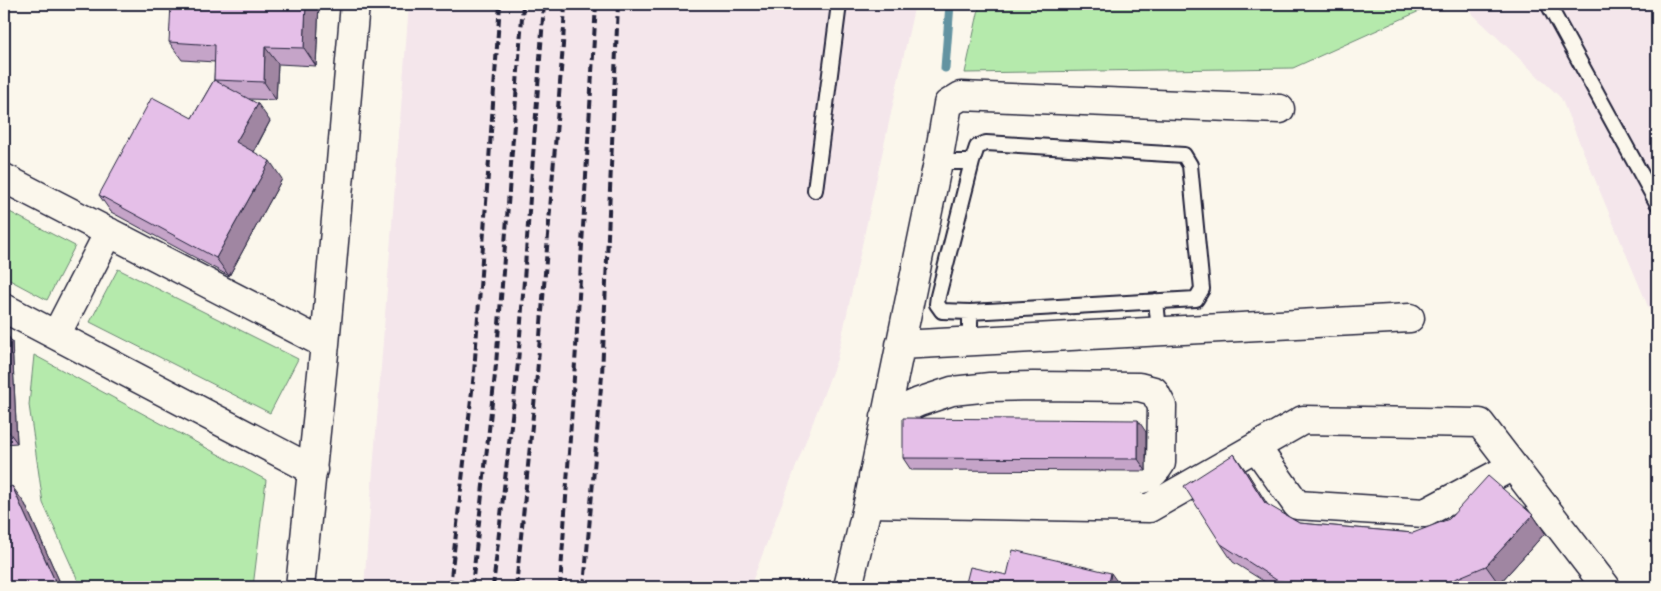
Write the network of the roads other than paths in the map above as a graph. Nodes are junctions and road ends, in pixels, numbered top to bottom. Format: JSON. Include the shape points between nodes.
{"nodes":[{"id":1,"x":355,"y":4,"type":"edge"},
{"id":2,"x":839,"y":4,"type":"edge"},
{"id":3,"x":1548,"y":4,"type":"edge"},
{"id":4,"x":1280,"y":109,"type":"dead end"},
{"id":5,"x":938,"y":162,"type":"junction"},
{"id":6,"x":972,"y":162,"type":"junction"},
{"id":7,"x":4,"y":178,"type":"edge"},
{"id":8,"x":815,"y":190,"type":"dead end"},
{"id":9,"x":1657,"y":203,"type":"edge"},
{"id":10,"x":108,"y":232,"type":"junction"},
{"id":11,"x":1156,"y":301,"type":"junction"},
{"id":12,"x":4,"y":308,"type":"edge"},
{"id":13,"x":970,"y":312,"type":"junction"},
{"id":14,"x":1410,"y":318,"type":"dead end"},
{"id":15,"x":1158,"y":331,"type":"junction"},
{"id":16,"x":56,"y":335,"type":"junction"},
{"id":17,"x":970,"y":341,"type":"junction"},
{"id":18,"x":325,"y":344,"type":"junction"},
{"id":19,"x":900,"y":345,"type":"junction"},
{"id":20,"x":896,"y":413,"type":"junction"},
{"id":21,"x":1256,"y":447,"type":"junction"},
{"id":22,"x":1513,"y":466,"type":"junction"},
{"id":23,"x":313,"y":470,"type":"junction"},
{"id":24,"x":886,"y":477,"type":"junction"},
{"id":25,"x":868,"y":503,"type":"junction"},
{"id":26,"x":300,"y":587,"type":"edge"},
{"id":27,"x":848,"y":587,"type":"edge"},
{"id":28,"x":1606,"y":587,"type":"edge"}],
"edges":[{"from":1,"to":18,"type":"street"},
{"from":2,"to":8,"type":"lane"},
{"from":3,"to":9,"type":"lane"},
{"from":4,"to":5,"type":"street","via":[[961,96],[948,104]]},
{"from":5,"to":6,"type":"lane"},
{"from":5,"to":19,"type":"street"},
{"from":6,"to":11,"type":"lane","via":[[978,147],[986,143],[1184,155],[1190,165],[1202,289],[1196,299]]},
{"from":6,"to":13,"type":"lane","via":[[937,304],[942,311]]},
{"from":7,"to":10,"type":"street"},
{"from":10,"to":16,"type":"street"},
{"from":10,"to":18,"type":"street"},
{"from":11,"to":13,"type":"lane"},
{"from":11,"to":15,"type":"lane"},
{"from":12,"to":16,"type":"street"},
{"from":13,"to":17,"type":"lane"},
{"from":14,"to":15,"type":"street"},
{"from":15,"to":17,"type":"street"},
{"from":16,"to":23,"type":"street"},
{"from":17,"to":19,"type":"street"},
{"from":18,"to":23,"type":"street"},
{"from":19,"to":20,"type":"street"},
{"from":20,"to":24,"type":"street"},
{"from":20,"to":24,"type":"street","via":[[952,391],[1033,386],[1139,387],[1154,391],[1162,406],[1161,463],[1148,478],[1129,482]]},
{"from":21,"to":22,"type":"street","via":[[1303,420],[1480,423]]},
{"from":21,"to":22,"type":"street","via":[[1296,506],[1425,514]]},
{"from":21,"to":25,"type":"street","via":[[1149,508]]},
{"from":22,"to":28,"type":"street"},
{"from":23,"to":26,"type":"street"},
{"from":24,"to":25,"type":"street"},
{"from":25,"to":27,"type":"street"}]}
